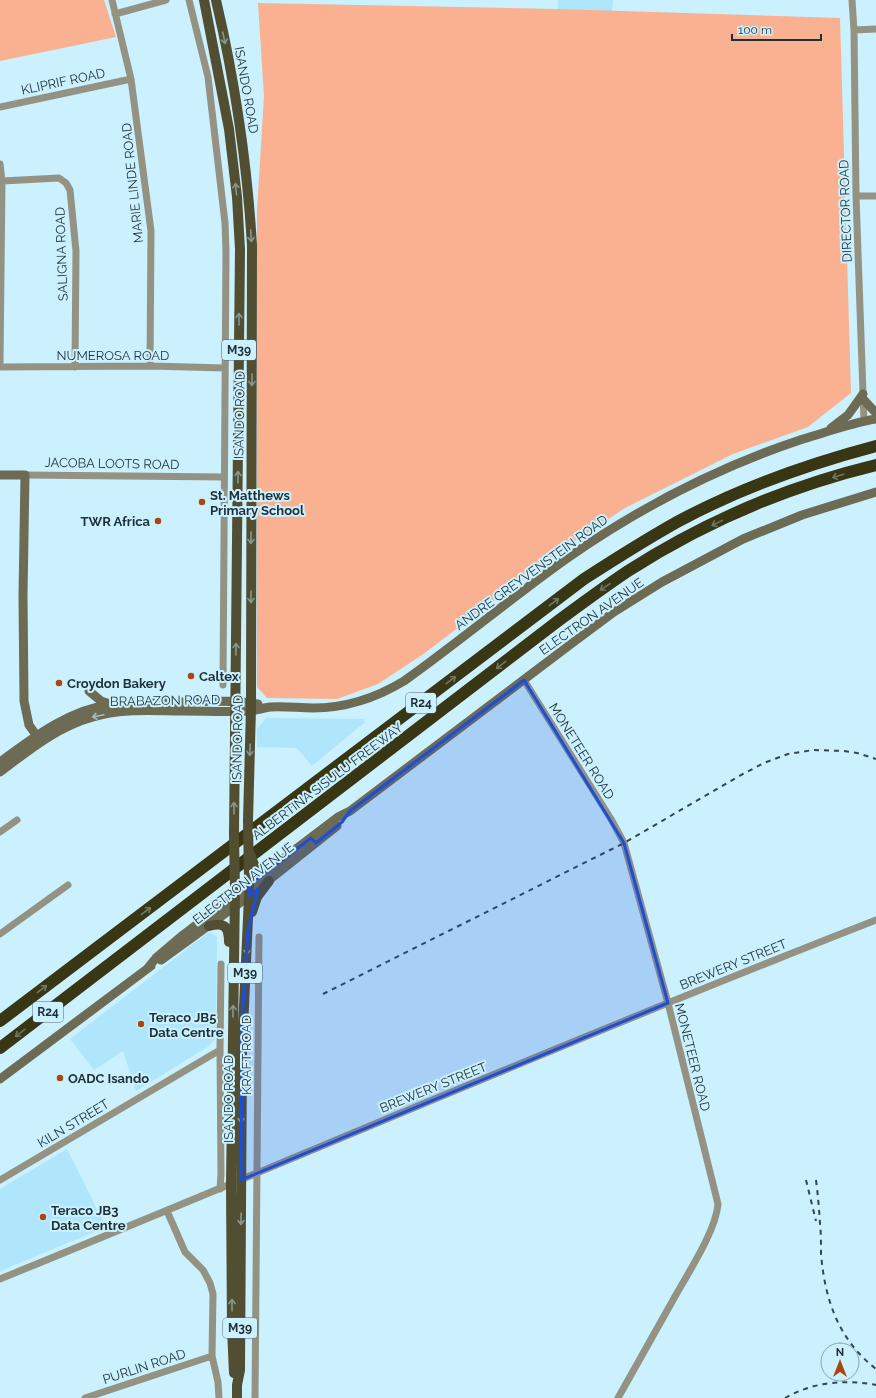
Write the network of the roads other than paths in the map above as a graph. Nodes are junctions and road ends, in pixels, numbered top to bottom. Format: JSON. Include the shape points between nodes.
{"nodes":[{"id":1,"x":112,"y":0,"type":"edge"},
{"id":2,"x":166,"y":0,"type":"edge"},
{"id":3,"x":189,"y":0,"type":"edge"},
{"id":4,"x":204,"y":0,"type":"edge"},
{"id":5,"x":216,"y":0,"type":"edge"},
{"id":6,"x":852,"y":0,"type":"edge"},
{"id":7,"x":115,"y":14,"type":"junction"},
{"id":8,"x":876,"y":29,"type":"edge"},
{"id":9,"x":854,"y":30,"type":"junction"},
{"id":10,"x":131,"y":79,"type":"junction"},
{"id":11,"x":0,"y":107,"type":"edge"},
{"id":12,"x":0,"y":164,"type":"edge"},
{"id":13,"x":2,"y":181,"type":"junction"},
{"id":14,"x":856,"y":196,"type":"junction"},
{"id":15,"x":876,"y":196,"type":"edge"},
{"id":16,"x":0,"y":363,"type":"edge"},
{"id":17,"x":150,"y":366,"type":"junction"},
{"id":18,"x":0,"y":367,"type":"edge"},
{"id":19,"x":75,"y":367,"type":"junction"},
{"id":20,"x":225,"y":368,"type":"junction"},
{"id":21,"x":863,"y":396,"type":"junction"},
{"id":22,"x":876,"y":412,"type":"edge"},
{"id":23,"x":876,"y":419,"type":"edge"},
{"id":24,"x":864,"y":421,"type":"junction"},
{"id":25,"x":823,"y":433,"type":"junction"},
{"id":26,"x":876,"y":446,"type":"edge"},
{"id":27,"x":876,"y":465,"type":"edge"},
{"id":28,"x":0,"y":474,"type":"edge"},
{"id":29,"x":24,"y":475,"type":"junction"},
{"id":30,"x":224,"y":477,"type":"junction"},
{"id":31,"x":875,"y":495,"type":"edge"},
{"id":32,"x":524,"y":680,"type":"junction"},
{"id":33,"x":223,"y":685,"type":"dead end"},
{"id":34,"x":89,"y":691,"type":"dead end"},
{"id":35,"x":112,"y":704,"type":"junction"},
{"id":36,"x":235,"y":707,"type":"junction"},
{"id":37,"x":251,"y":707,"type":"junction"},
{"id":38,"x":38,"y":739,"type":"junction"},
{"id":39,"x":0,"y":762,"type":"edge"},
{"id":40,"x":0,"y":772,"type":"edge"},
{"id":41,"x":17,"y":820,"type":"dead end"},
{"id":42,"x":0,"y":832,"type":"edge"},
{"id":43,"x":248,"y":850,"type":"junction"},
{"id":44,"x":265,"y":875,"type":"junction"},
{"id":45,"x":249,"y":882,"type":"junction"},
{"id":46,"x":68,"y":885,"type":"dead end"},
{"id":47,"x":249,"y":896,"type":"junction"},
{"id":48,"x":234,"y":897,"type":"junction"},
{"id":49,"x":876,"y":920,"type":"edge"},
{"id":50,"x":209,"y":926,"type":"junction"},
{"id":51,"x":248,"y":929,"type":"junction"},
{"id":52,"x":0,"y":934,"type":"edge"},
{"id":53,"x":259,"y":937,"type":"dead end"},
{"id":54,"x":233,"y":958,"type":"junction"},
{"id":55,"x":222,"y":964,"type":"dead end"},
{"id":56,"x":147,"y":969,"type":"junction"},
{"id":57,"x":668,"y":1003,"type":"junction"},
{"id":58,"x":0,"y":1021,"type":"edge"},
{"id":59,"x":0,"y":1048,"type":"edge"},
{"id":60,"x":220,"y":1050,"type":"junction"},
{"id":61,"x":0,"y":1078,"type":"edge"},
{"id":62,"x":257,"y":1172,"type":"junction"},
{"id":63,"x":0,"y":1180,"type":"edge"},
{"id":64,"x":241,"y":1180,"type":"junction"},
{"id":65,"x":231,"y":1184,"type":"junction"},
{"id":66,"x":220,"y":1189,"type":"junction"},
{"id":67,"x":167,"y":1211,"type":"junction"},
{"id":68,"x":0,"y":1279,"type":"edge"},
{"id":69,"x":212,"y":1356,"type":"junction"},
{"id":70,"x":237,"y":1385,"type":"junction"},
{"id":71,"x":85,"y":1398,"type":"edge"},
{"id":72,"x":219,"y":1398,"type":"edge"},
{"id":73,"x":237,"y":1398,"type":"edge"},
{"id":74,"x":256,"y":1398,"type":"edge"},
{"id":75,"x":618,"y":1398,"type":"edge"}],
"edges":[{"from":1,"to":7,"type":"street","name":"MARIE LINDE ROAD"},
{"from":2,"to":7,"type":"street"},
{"from":3,"to":20,"type":"street","name":"ISANDO ROAD","via":[[208,77],[225,223]]},
{"from":36,"to":4,"type":"main road","name":"ISANDO ROAD","number":"M39","one_way":true,"via":[[239,242],[229,129]]},
{"from":5,"to":37,"type":"main road","name":"ISANDO ROAD","number":"M39","one_way":true,"via":[[245,158],[252,245]]},
{"from":6,"to":9,"type":"street","name":"DIRECTOR ROAD"},
{"from":7,"to":10,"type":"street","name":"MARIE LINDE ROAD"},
{"from":8,"to":9,"type":"street"},
{"from":9,"to":14,"type":"street","name":"DIRECTOR ROAD"},
{"from":10,"to":11,"type":"street","name":"KLIPRIF ROAD"},
{"from":10,"to":17,"type":"street","name":"MARIE LINDE ROAD","via":[[151,231]]},
{"from":12,"to":13,"type":"street"},
{"from":13,"to":16,"type":"street"},
{"from":13,"to":19,"type":"street","name":"SALIGNA ROAD","via":[[59,178],[70,190],[76,251]]},
{"from":14,"to":15,"type":"street"},
{"from":14,"to":21,"type":"street","name":"DIRECTOR ROAD"},
{"from":17,"to":19,"type":"street","name":"NUMEROSA ROAD"},
{"from":17,"to":20,"type":"street","name":"NUMEROSA ROAD"},
{"from":18,"to":19,"type":"street","name":"NUMEROSA ROAD"},
{"from":20,"to":30,"type":"street","name":"ISANDO ROAD"},
{"from":21,"to":22,"type":"main road"},
{"from":21,"to":24,"type":"street","name":"DIRECTOR ROAD"},
{"from":21,"to":25,"type":"main road","via":[[848,415]]},
{"from":23,"to":24,"type":"main road","name":"ANDRE GREYVENSTEIN ROAD"},
{"from":24,"to":25,"type":"main road","name":"ANDRE GREYVENSTEIN ROAD"},
{"from":25,"to":37,"type":"main road","name":"ANDRE GREYVENSTEIN ROAD","via":[[731,466],[643,510],[566,560],[421,670],[391,689],[369,699],[343,706]]},
{"from":58,"to":26,"type":"highway","name":"ALBERTINA SISULU FREEWAY","number":"R24","one_way":true,"via":[[578,584],[630,549],[678,522],[750,488],[805,467]]},
{"from":27,"to":59,"type":"highway","name":"ALBERTINA SISULU FREEWAY","number":"R24","one_way":true,"via":[[791,492],[722,520],[617,578]]},
{"from":28,"to":29,"type":"main road","name":"JACOBA LOOTS ROAD"},
{"from":29,"to":30,"type":"street","name":"JACOBA LOOTS ROAD"},
{"from":29,"to":38,"type":"main road","via":[[24,701],[29,725]]},
{"from":30,"to":33,"type":"street","name":"ISANDO ROAD"},
{"from":31,"to":32,"type":"main road","name":"ELECTRON AVENUE","via":[[802,515],[743,539],[702,560],[614,612]]},
{"from":32,"to":44,"type":"main road","name":"ELECTRON AVENUE","via":[[350,811],[342,822]]},
{"from":32,"to":57,"type":"street","name":"MONETEER ROAD","via":[[624,843]]},
{"from":34,"to":35,"type":"main road","via":[[101,701]]},
{"from":35,"to":36,"type":"main road","name":"BRABAZON ROAD","via":[[134,702]]},
{"from":35,"to":38,"type":"main road","name":"BRABAZON ROAD","via":[[72,715]]},
{"from":36,"to":37,"type":"main road","name":"BRABAZON ROAD"},
{"from":36,"to":38,"type":"main road","name":"BRABAZON ROAD","one_way":true,"via":[[94,716]]},
{"from":48,"to":36,"type":"main road","name":"ISANDO ROAD","number":"M39","one_way":true,"bridge":true},
{"from":37,"to":43,"type":"main road","name":"ISANDO ROAD","number":"M39","one_way":true,"bridge":true},
{"from":38,"to":39,"type":"main road","name":"BRABAZON ROAD"},
{"from":38,"to":40,"type":"main road","name":"BRABAZON ROAD"},
{"from":41,"to":42,"type":"street"},
{"from":43,"to":44,"type":"main road","bridge":true,"via":[[254,865]]},
{"from":43,"to":45,"type":"main road","name":"ISANDO ROAD","number":"M39","bridge":true},
{"from":44,"to":45,"type":"main road","name":"ELECTRON AVENUE"},
{"from":44,"to":47,"type":"main road","name":"ELECTRON AVENUE"},
{"from":44,"to":51,"type":"main road"},
{"from":45,"to":47,"type":"main road","name":"ISANDO ROAD","number":"M39"},
{"from":45,"to":48,"type":"main road","name":"ELECTRON AVENUE"},
{"from":46,"to":52,"type":"street"},
{"from":47,"to":48,"type":"main road","name":"ELECTRON AVENUE"},
{"from":47,"to":51,"type":"main road","name":"ISANDO ROAD","number":"M39"},
{"from":48,"to":50,"type":"main road","name":"ELECTRON AVENUE"},
{"from":48,"to":54,"type":"main road","name":"ISANDO ROAD","number":"M39"},
{"from":48,"to":56,"type":"main road","name":"ELECTRON AVENUE","via":[[169,946]]},
{"from":49,"to":57,"type":"street","name":"BREWERY STREET"},
{"from":50,"to":54,"type":"main road","via":[[220,924],[226,927],[230,954]]},
{"from":50,"to":56,"type":"main road","name":"ELECTRON AVENUE"},
{"from":51,"to":64,"type":"main road","name":"ISANDO ROAD","number":"M39","one_way":true,"via":[[242,1050]]},
{"from":53,"to":62,"type":"street","name":"KRAFT ROAD"},
{"from":65,"to":54,"type":"main road","name":"ISANDO ROAD","number":"M39","one_way":true},
{"from":55,"to":60,"type":"street"},
{"from":56,"to":61,"type":"main road","name":"ELECTRON AVENUE"},
{"from":57,"to":62,"type":"street","name":"BREWERY STREET"},
{"from":57,"to":75,"type":"street","name":"MONETEER ROAD","via":[[716,1196],[717,1211],[713,1226],[688,1274]]},
{"from":60,"to":63,"type":"street","name":"KILN STREET"},
{"from":60,"to":66,"type":"street"},
{"from":62,"to":64,"type":"street","name":"BREWERY STREET"},
{"from":62,"to":74,"type":"street"},
{"from":64,"to":65,"type":"street","name":"BREWERY STREET"},
{"from":64,"to":70,"type":"main road","name":"ISANDO ROAD","number":"M39","one_way":true,"via":[[240,1370]]},
{"from":65,"to":66,"type":"street","name":"BREWERY STREET"},
{"from":70,"to":65,"type":"main road","name":"ISANDO ROAD","number":"M39","one_way":true,"via":[[232,1329]]},
{"from":66,"to":67,"type":"street","name":"BREWERY STREET"},
{"from":67,"to":68,"type":"street","name":"BREWERY STREET"},
{"from":67,"to":69,"type":"street","via":[[185,1252],[203,1270],[210,1283],[213,1294]]},
{"from":69,"to":71,"type":"street","name":"PURLIN ROAD"},
{"from":69,"to":72,"type":"street"},
{"from":70,"to":73,"type":"main road","name":"ISANDO ROAD","number":"M39"}]}
